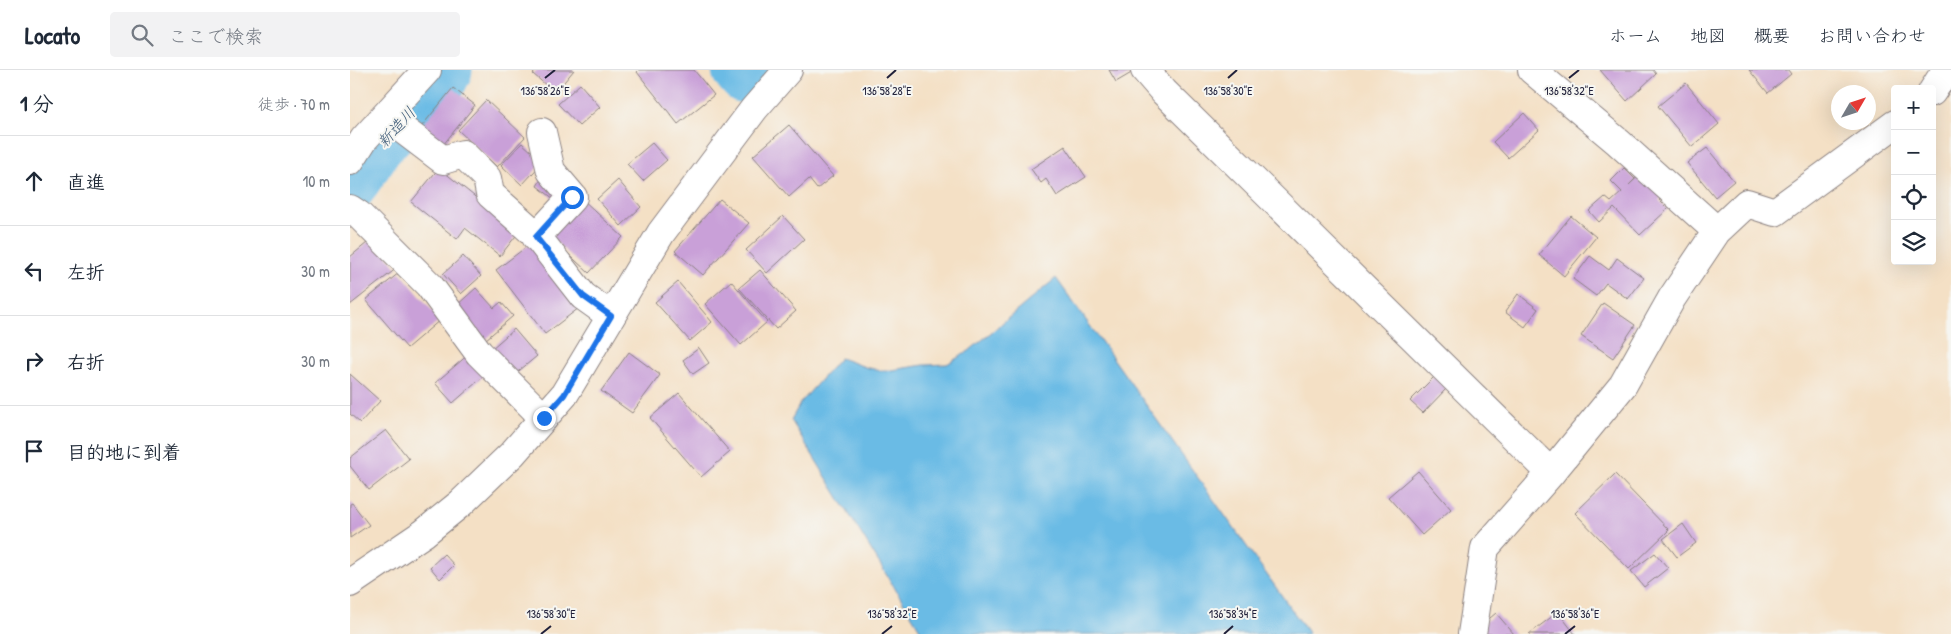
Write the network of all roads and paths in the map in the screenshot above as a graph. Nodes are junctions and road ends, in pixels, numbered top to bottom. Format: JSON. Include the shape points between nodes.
{"nodes":[{"id":1,"x":427,"y":70,"type":"edge"},
{"id":2,"x":788,"y":70,"type":"edge"},
{"id":3,"x":1145,"y":70,"type":"edge"},
{"id":4,"x":1532,"y":70,"type":"edge"},
{"id":5,"x":1946,"y":70,"type":"edge"},
{"id":6,"x":1936,"y":86,"type":"edge"},
{"id":7,"x":385,"y":116,"type":"junction"},
{"id":8,"x":1891,"y":127,"type":"edge"},
{"id":9,"x":542,"y":132,"type":"dead end"},
{"id":10,"x":350,"y":161,"type":"edge"},
{"id":11,"x":350,"y":209,"type":"edge"},
{"id":12,"x":1717,"y":231,"type":"junction"},
{"id":13,"x":536,"y":237,"type":"junction"},
{"id":14,"x":611,"y":316,"type":"junction"},
{"id":15,"x":544,"y":418,"type":"junction"},
{"id":16,"x":1551,"y":473,"type":"junction"},
{"id":17,"x":350,"y":583,"type":"edge"},
{"id":18,"x":1472,"y":634,"type":"edge"}],
"edges":[{"from":1,"to":7,"type":"street"},
{"from":2,"to":14,"type":"street","via":[[754,109],[661,233]]},
{"from":3,"to":16,"type":"street"},
{"from":4,"to":12,"type":"street"},
{"from":5,"to":6,"type":"street"},
{"from":7,"to":10,"type":"street"},
{"from":7,"to":13,"type":"street","via":[[443,160],[463,154],[487,178],[490,194]]},
{"from":8,"to":12,"type":"street","via":[[1775,212],[1747,203]]},
{"from":9,"to":13,"type":"street","via":[[551,171],[572,197]]},
{"from":11,"to":15,"type":"street","via":[[428,285],[479,353]]},
{"from":12,"to":16,"type":"street","via":[[1672,298],[1624,385]]},
{"from":13,"to":14,"type":"street","via":[[583,296]]},
{"from":14,"to":15,"type":"street","via":[[564,395]]},
{"from":15,"to":17,"type":"street","via":[[499,468],[461,503],[424,533]]},
{"from":16,"to":18,"type":"street","via":[[1485,548]]}]}
